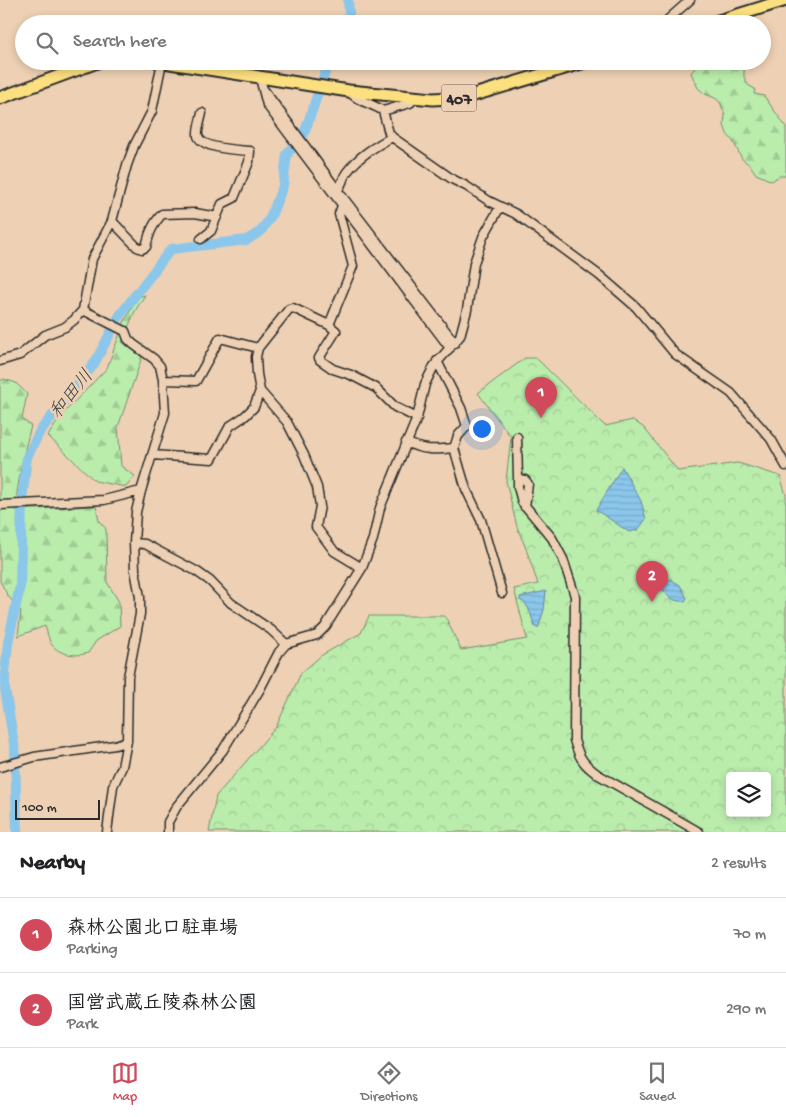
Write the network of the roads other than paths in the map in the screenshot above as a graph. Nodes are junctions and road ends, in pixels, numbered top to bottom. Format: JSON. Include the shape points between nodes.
{"nodes":[{"id":1,"x":690,"y":0,"type":"edge"},
{"id":2,"x":786,"y":0,"type":"edge"},
{"id":3,"x":674,"y":15,"type":"edge"},
{"id":4,"x":738,"y":15,"type":"edge"},
{"id":5,"x":76,"y":70,"type":"edge"},
{"id":6,"x":160,"y":70,"type":"edge"},
{"id":7,"x":200,"y":70,"type":"edge"},
{"id":8,"x":558,"y":70,"type":"edge"},
{"id":9,"x":261,"y":83,"type":"junction"},
{"id":10,"x":349,"y":91,"type":"junction"},
{"id":11,"x":0,"y":98,"type":"edge"},
{"id":12,"x":416,"y":98,"type":"junction"},
{"id":13,"x":382,"y":111,"type":"junction"},
{"id":14,"x":202,"y":113,"type":"dead end"},
{"id":15,"x":392,"y":137,"type":"junction"},
{"id":16,"x":336,"y":192,"type":"junction"},
{"id":17,"x":342,"y":206,"type":"junction"},
{"id":18,"x":500,"y":206,"type":"junction"},
{"id":19,"x":217,"y":217,"type":"junction"},
{"id":20,"x":112,"y":221,"type":"junction"},
{"id":21,"x":201,"y":239,"type":"dead end"},
{"id":22,"x":83,"y":310,"type":"junction"},
{"id":23,"x":329,"y":325,"type":"junction"},
{"id":24,"x":453,"y":346,"type":"junction"},
{"id":25,"x":258,"y":348,"type":"junction"},
{"id":26,"x":0,"y":361,"type":"edge"},
{"id":27,"x":437,"y":361,"type":"junction"},
{"id":28,"x":163,"y":380,"type":"junction"},
{"id":29,"x":260,"y":390,"type":"junction"},
{"id":30,"x":417,"y":418,"type":"junction"},
{"id":31,"x":517,"y":437,"type":"dead end"},
{"id":32,"x":406,"y":442,"type":"junction"},
{"id":33,"x":454,"y":448,"type":"junction"},
{"id":34,"x":152,"y":455,"type":"junction"},
{"id":35,"x":786,"y":466,"type":"edge"},
{"id":36,"x":141,"y":491,"type":"junction"},
{"id":37,"x":0,"y":505,"type":"edge"},
{"id":38,"x":134,"y":543,"type":"junction"},
{"id":39,"x":362,"y":568,"type":"junction"},
{"id":40,"x":502,"y":593,"type":"dead end"},
{"id":41,"x":286,"y":644,"type":"junction"},
{"id":42,"x":127,"y":741,"type":"junction"},
{"id":43,"x":0,"y":767,"type":"edge"},
{"id":44,"x":107,"y":832,"type":"edge"},
{"id":45,"x":168,"y":832,"type":"edge"},
{"id":46,"x":699,"y":832,"type":"edge"}],
"edges":[{"from":1,"to":3,"type":"street"},
{"from":2,"to":4,"type":"highway"},
{"from":5,"to":11,"type":"highway"},
{"from":6,"to":20,"type":"street","via":[[152,111],[127,165]]},
{"from":7,"to":9,"type":"highway","number":"407"},
{"from":8,"to":12,"type":"highway","number":"407","via":[[467,97]]},
{"from":9,"to":10,"type":"highway","number":"407"},
{"from":9,"to":16,"type":"street","via":[[268,105]]},
{"from":10,"to":12,"type":"highway","number":"407"},
{"from":10,"to":13,"type":"street","via":[[357,99]]},
{"from":12,"to":13,"type":"street","via":[[410,103]]},
{"from":13,"to":15,"type":"street"},
{"from":14,"to":19,"type":"street","via":[[198,136],[201,140],[221,149],[250,150],[249,162],[234,198],[222,204]]},
{"from":15,"to":16,"type":"street","via":[[358,159]]},
{"from":15,"to":18,"type":"street","via":[[452,180]]},
{"from":16,"to":17,"type":"street"},
{"from":16,"to":24,"type":"street"},
{"from":17,"to":23,"type":"street","via":[[339,214],[353,266]]},
{"from":17,"to":24,"type":"street"},
{"from":18,"to":24,"type":"street","via":[[483,237],[474,263],[465,322]]},
{"from":18,"to":35,"type":"street","via":[[582,262],[636,307],[675,354],[731,393],[771,439]]},
{"from":19,"to":20,"type":"street","via":[[195,213],[162,214],[154,222],[146,247],[142,249]]},
{"from":19,"to":21,"type":"street","via":[[211,231]]},
{"from":20,"to":22,"type":"street","via":[[92,259]]},
{"from":22,"to":26,"type":"street","via":[[65,327],[45,335],[20,355]]},
{"from":22,"to":28,"type":"street","via":[[125,331],[133,344],[158,363]]},
{"from":23,"to":25,"type":"street","via":[[289,309]]},
{"from":23,"to":30,"type":"street","via":[[336,331],[320,360],[376,388],[395,407]]},
{"from":24,"to":27,"type":"street"},
{"from":25,"to":28,"type":"street","via":[[220,338],[196,380]]},
{"from":25,"to":29,"type":"street"},
{"from":27,"to":30,"type":"street","via":[[425,384]]},
{"from":27,"to":33,"type":"street","via":[[468,426],[458,436]]},
{"from":28,"to":34,"type":"street","via":[[165,413]]},
{"from":29,"to":34,"type":"street","via":[[254,407],[230,426],[212,458]]},
{"from":29,"to":39,"type":"street","via":[[287,422],[317,486],[320,506],[316,527],[334,551]]},
{"from":30,"to":32,"type":"street"},
{"from":31,"to":46,"type":"street","via":[[519,496],[560,552],[575,596],[574,740],[578,756],[597,774]]},
{"from":32,"to":33,"type":"street","via":[[432,450]]},
{"from":32,"to":39,"type":"street","via":[[380,508]]},
{"from":33,"to":40,"type":"street","via":[[466,490],[481,520]]},
{"from":34,"to":36,"type":"street"},
{"from":36,"to":37,"type":"street","via":[[104,500]]},
{"from":36,"to":38,"type":"street"},
{"from":38,"to":41,"type":"street","via":[[145,544],[196,571],[231,603]]},
{"from":38,"to":42,"type":"street","via":[[140,614],[128,677]]},
{"from":39,"to":41,"type":"street","via":[[325,628],[317,635]]},
{"from":41,"to":45,"type":"street","via":[[223,750],[177,806],[168,822]]},
{"from":42,"to":43,"type":"street","via":[[34,757]]},
{"from":42,"to":44,"type":"street","via":[[122,768],[113,786]]}]}
